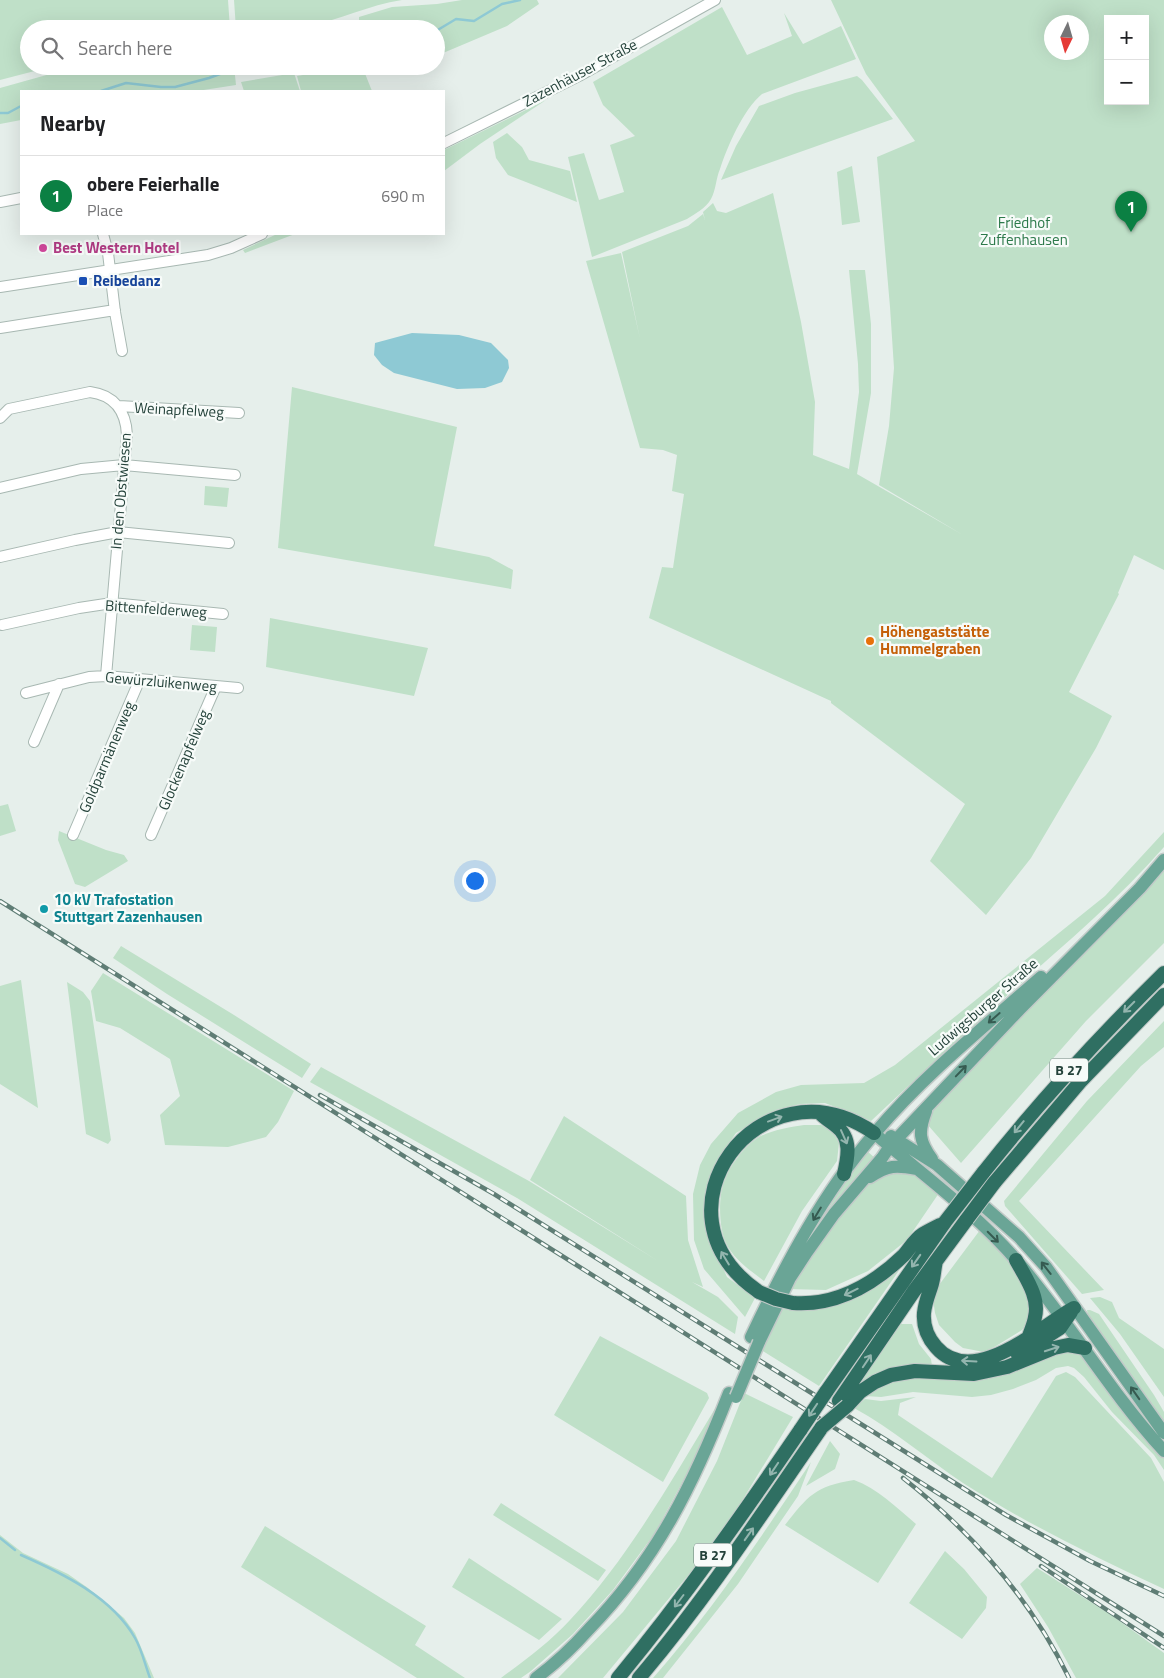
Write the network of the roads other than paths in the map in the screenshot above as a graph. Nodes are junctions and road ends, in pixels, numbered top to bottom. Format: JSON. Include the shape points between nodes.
{"nodes":[{"id":1,"x":715,"y":0,"type":"edge"},
{"id":2,"x":445,"y":142,"type":"edge"},
{"id":3,"x":20,"y":198,"type":"edge"},
{"id":4,"x":0,"y":202,"type":"edge"},
{"id":5,"x":103,"y":235,"type":"edge"},
{"id":6,"x":260,"y":235,"type":"edge"},
{"id":7,"x":110,"y":270,"type":"junction"},
{"id":8,"x":0,"y":287,"type":"edge"},
{"id":9,"x":115,"y":310,"type":"junction"},
{"id":10,"x":0,"y":328,"type":"edge"},
{"id":11,"x":122,"y":351,"type":"dead end"},
{"id":12,"x":119,"y":406,"type":"junction"},
{"id":13,"x":239,"y":413,"type":"dead end"},
{"id":14,"x":0,"y":418,"type":"edge"},
{"id":15,"x":124,"y":465,"type":"junction"},
{"id":16,"x":235,"y":475,"type":"dead end"},
{"id":17,"x":0,"y":488,"type":"edge"},
{"id":18,"x":118,"y":532,"type":"junction"},
{"id":19,"x":229,"y":543,"type":"dead end"},
{"id":20,"x":0,"y":557,"type":"edge"},
{"id":21,"x":112,"y":604,"type":"junction"},
{"id":22,"x":223,"y":614,"type":"dead end"},
{"id":23,"x":2,"y":625,"type":"dead end"},
{"id":24,"x":106,"y":676,"type":"junction"},
{"id":25,"x":140,"y":679,"type":"junction"},
{"id":26,"x":59,"y":684,"type":"junction"},
{"id":27,"x":216,"y":686,"type":"junction"},
{"id":28,"x":238,"y":688,"type":"dead end"},
{"id":29,"x":26,"y":693,"type":"dead end"},
{"id":30,"x":34,"y":742,"type":"dead end"},
{"id":31,"x":73,"y":835,"type":"dead end"},
{"id":32,"x":151,"y":835,"type":"dead end"},
{"id":33,"x":1164,"y":860,"type":"edge"},
{"id":34,"x":1118,"y":909,"type":"junction"},
{"id":35,"x":1164,"y":973,"type":"edge"},
{"id":36,"x":1164,"y":995,"type":"edge"},
{"id":37,"x":1164,"y":1002,"type":"edge"},
{"id":38,"x":1149,"y":1010,"type":"junction"},
{"id":39,"x":928,"y":1106,"type":"junction"},
{"id":40,"x":818,"y":1112,"type":"junction"},
{"id":41,"x":874,"y":1133,"type":"junction"},
{"id":42,"x":894,"y":1142,"type":"junction"},
{"id":43,"x":937,"y":1165,"type":"junction"},
{"id":44,"x":917,"y":1169,"type":"junction"},
{"id":45,"x":844,"y":1174,"type":"junction"},
{"id":46,"x":861,"y":1181,"type":"junction"},
{"id":47,"x":945,"y":1222,"type":"junction"},
{"id":48,"x":1016,"y":1260,"type":"junction"},
{"id":49,"x":936,"y":1261,"type":"junction"},
{"id":50,"x":1074,"y":1308,"type":"junction"},
{"id":51,"x":1063,"y":1318,"type":"junction"},
{"id":52,"x":1029,"y":1336,"type":"junction"},
{"id":53,"x":755,"y":1339,"type":"junction"},
{"id":54,"x":1085,"y":1348,"type":"junction"},
{"id":55,"x":989,"y":1371,"type":"junction"},
{"id":56,"x":732,"y":1395,"type":"junction"},
{"id":57,"x":843,"y":1404,"type":"junction"},
{"id":58,"x":1164,"y":1432,"type":"edge"},
{"id":59,"x":1164,"y":1451,"type":"edge"},
{"id":60,"x":536,"y":1678,"type":"edge"},
{"id":61,"x":545,"y":1678,"type":"edge"},
{"id":62,"x":618,"y":1678,"type":"edge"},
{"id":63,"x":639,"y":1678,"type":"edge"}],
"edges":[{"from":1,"to":2,"type":"street","name":"Zazenhäuser Straße","via":[[579,76]]},
{"from":3,"to":4,"type":"street"},
{"from":5,"to":7,"type":"street"},
{"from":6,"to":7,"type":"street","via":[[217,253]]},
{"from":7,"to":8,"type":"street"},
{"from":7,"to":9,"type":"street"},
{"from":9,"to":10,"type":"street"},
{"from":9,"to":11,"type":"street"},
{"from":12,"to":13,"type":"street","name":"Weinapfelweg"},
{"from":12,"to":14,"type":"street","via":[[105,396],[90,392],[9,409]]},
{"from":12,"to":15,"type":"street","name":"In den Obstwiesen","via":[[127,425]]},
{"from":15,"to":16,"type":"street"},
{"from":15,"to":17,"type":"street","via":[[80,469]]},
{"from":15,"to":18,"type":"street","name":"In den Obstwiesen"},
{"from":18,"to":19,"type":"street"},
{"from":18,"to":20,"type":"street"},
{"from":18,"to":21,"type":"street","name":"In den Obstwiesen"},
{"from":21,"to":22,"type":"street","name":"Bittenfelderweg"},
{"from":21,"to":23,"type":"street","name":"Bittenfelderweg"},
{"from":21,"to":24,"type":"street","name":"In den Obstwiesen"},
{"from":24,"to":25,"type":"street","name":"Gewürzluikenweg"},
{"from":24,"to":26,"type":"street","name":"Gewürzluikenweg"},
{"from":25,"to":27,"type":"street","name":"Gewürzluikenweg"},
{"from":25,"to":31,"type":"street","name":"Goldparmänenweg"},
{"from":26,"to":29,"type":"street","name":"Gewürzluikenweg"},
{"from":26,"to":30,"type":"street"},
{"from":27,"to":28,"type":"street","name":"Gewürzluikenweg"},
{"from":27,"to":32,"type":"street","name":"Glockenapfelweg"},
{"from":33,"to":34,"type":"main road","name":"Ludwigsburger Straße"},
{"from":39,"to":34,"type":"main road","name":"Ludwigsburger Straße","one_way":true},
{"from":34,"to":41,"type":"main road","name":"Ludwigsburger Straße","one_way":true,"via":[[922,1083]]},
{"from":35,"to":47,"type":"highway","number":"B 27","one_way":true,"bridge":true,"via":[[1116,1020],[1023,1122]]},
{"from":36,"to":38,"type":"highway","number":"B 27"},
{"from":37,"to":38,"type":"highway"},
{"from":38,"to":49,"type":"highway","number":"B 27","bridge":true,"via":[[1080,1082],[994,1183]]},
{"from":39,"to":42,"type":"main road","name":"Ludwigsburger Straße"},
{"from":39,"to":43,"type":"main road","via":[[922,1122],[921,1139],[924,1149]]},
{"from":40,"to":41,"type":"highway","number":"B 27","via":[[852,1120]]},
{"from":40,"to":45,"type":"highway","one_way":true,"via":[[838,1127],[846,1138],[848,1153]]},
{"from":47,"to":40,"type":"highway","number":"B 27","one_way":true,"bridge":true,"via":[[921,1235],[889,1268],[837,1298],[821,1302],[776,1299],[744,1281],[722,1254],[715,1237],[713,1194],[719,1172],[732,1150],[754,1130],[785,1116]]},
{"from":41,"to":42,"type":"main road"},
{"from":41,"to":45,"type":"main road","name":"Ludwigsburger Straße"},
{"from":42,"to":43,"type":"main road"},
{"from":42,"to":44,"type":"main road"},
{"from":42,"to":46,"type":"main road","name":"Ludwigsburger Straße"},
{"from":50,"to":43,"type":"main road","one_way":true,"via":[[1046,1267],[1019,1237]]},
{"from":44,"to":46,"type":"main road","via":[[891,1166]]},
{"from":44,"to":48,"type":"main road","one_way":true,"via":[[963,1207]]},
{"from":45,"to":53,"type":"main road","name":"Ludwigsburger Straße","one_way":true,"via":[[779,1279]]},
{"from":46,"to":53,"type":"main road","name":"Ludwigsburger Straße","via":[[807,1252]]},
{"from":47,"to":62,"type":"highway","number":"B 27","one_way":true,"bridge":true,"via":[[726,1537]]},
{"from":48,"to":51,"type":"main road"},
{"from":48,"to":52,"type":"highway","via":[[1036,1302],[1036,1316]]},
{"from":52,"to":49,"type":"highway","number":"B 27","one_way":true,"via":[[1005,1352],[980,1361],[957,1360],[939,1350],[927,1334],[924,1313]]},
{"from":57,"to":49,"type":"highway","number":"B 27","one_way":true},
{"from":50,"to":51,"type":"highway","number":"B 27"},
{"from":58,"to":50,"type":"main road","one_way":true},
{"from":51,"to":52,"type":"highway","number":"B 27"},
{"from":51,"to":54,"type":"main road"},
{"from":51,"to":55,"type":"highway","number":"B 27","via":[[1060,1328]]},
{"from":53,"to":56,"type":"main road"},
{"from":55,"to":54,"type":"highway","number":"B 27","one_way":true,"via":[[1054,1348],[1068,1345]]},
{"from":54,"to":59,"type":"main road","via":[[1124,1405]]},
{"from":55,"to":57,"type":"highway","number":"B 27","via":[[974,1374],[914,1371],[891,1375]]},
{"from":56,"to":60,"type":"main road","via":[[687,1490],[642,1566],[598,1621]]},
{"from":56,"to":61,"type":"main road","via":[[712,1458],[666,1544],[607,1620]]},
{"from":63,"to":57,"type":"highway","number":"B 27","one_way":true,"bridge":true,"via":[[689,1616],[819,1432]]}]}
